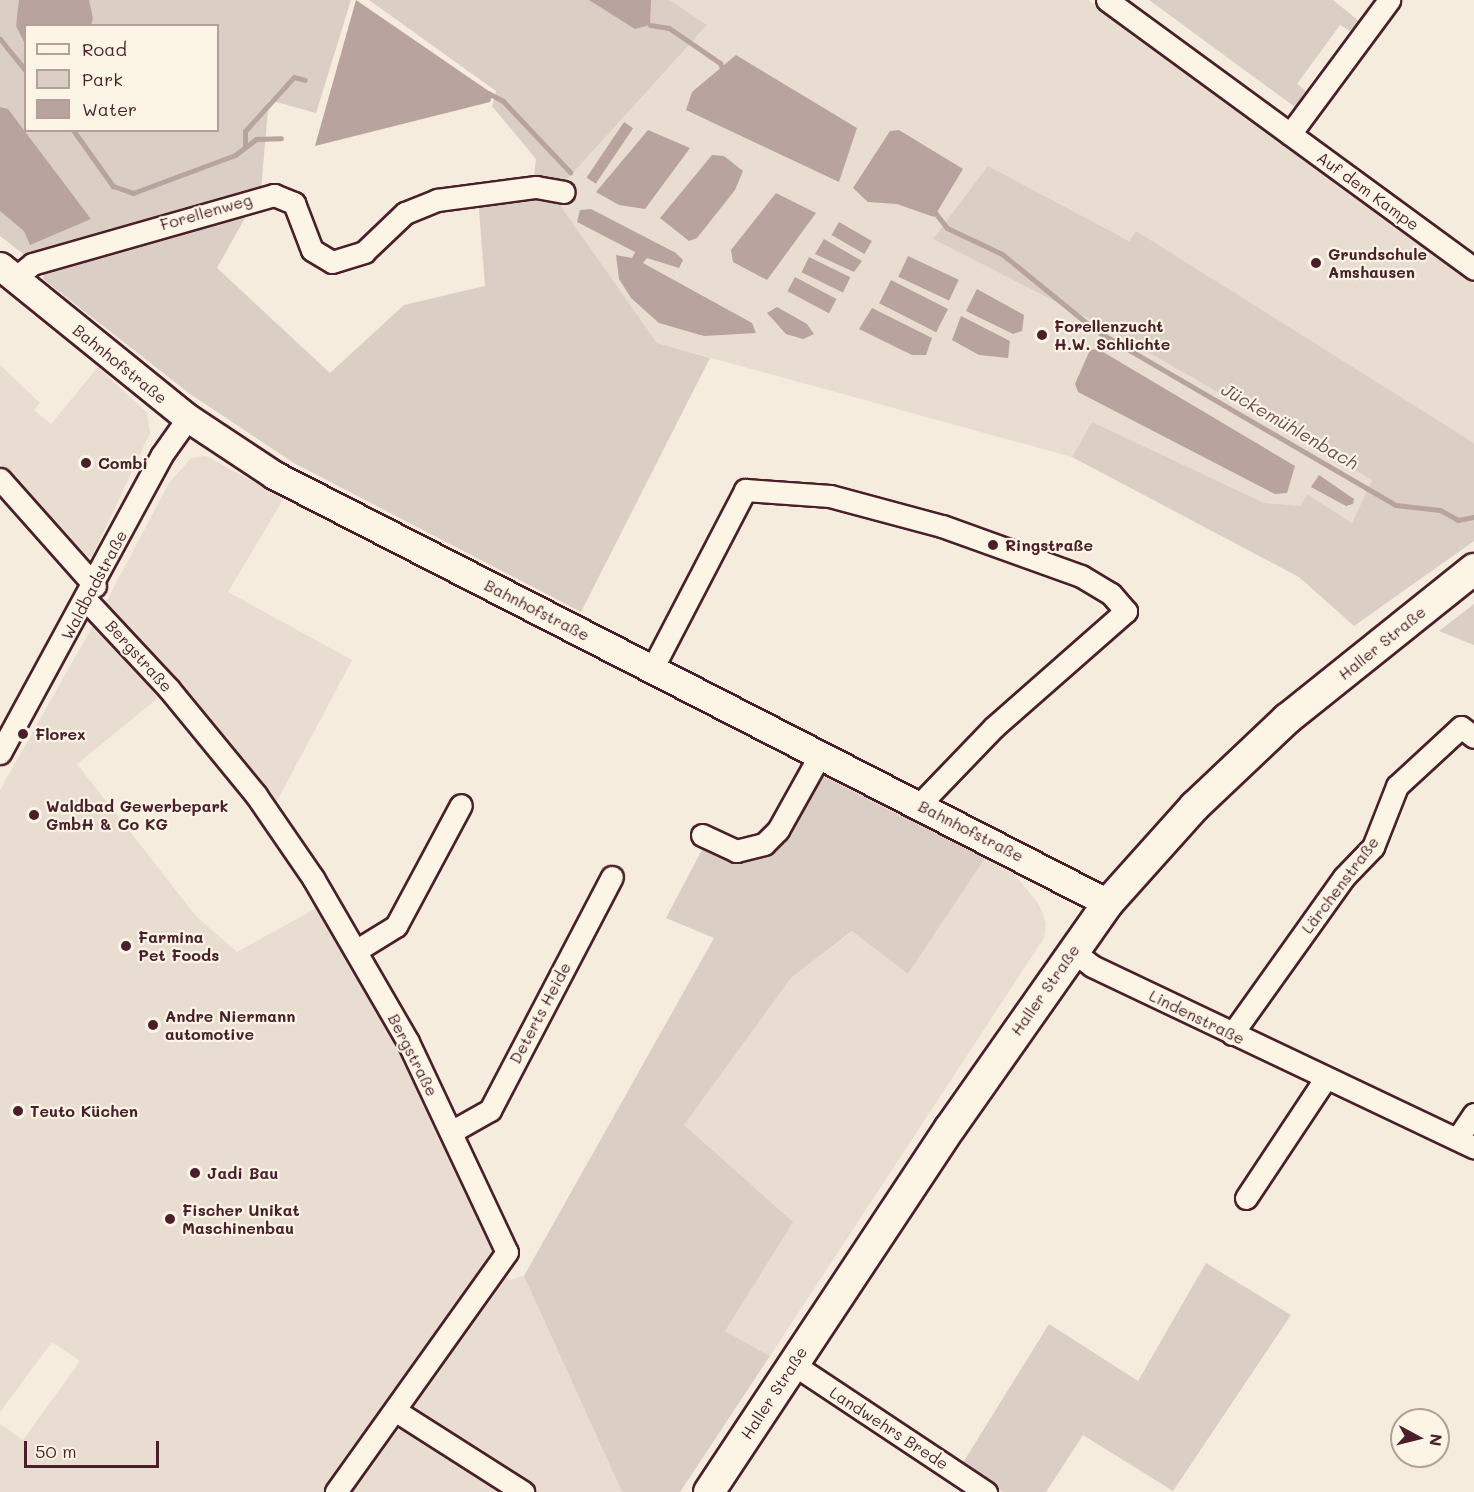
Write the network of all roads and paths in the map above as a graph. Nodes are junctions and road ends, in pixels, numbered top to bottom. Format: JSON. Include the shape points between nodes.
{"nodes":[{"id":1,"x":1107,"y":0,"type":"edge"},
{"id":2,"x":1389,"y":0,"type":"edge"},
{"id":3,"x":1290,"y":134,"type":"junction"},
{"id":4,"x":564,"y":192,"type":"dead end"},
{"id":5,"x":1474,"y":269,"type":"edge"},
{"id":6,"x":7,"y":272,"type":"edge"},
{"id":7,"x":188,"y":418,"type":"junction"},
{"id":8,"x":0,"y":479,"type":"edge"},
{"id":9,"x":1474,"y":569,"type":"edge"},
{"id":10,"x":91,"y":594,"type":"junction"},
{"id":11,"x":652,"y":669,"type":"junction"},
{"id":12,"x":1474,"y":737,"type":"edge"},
{"id":13,"x":0,"y":752,"type":"edge"},
{"id":14,"x":820,"y":754,"type":"junction"},
{"id":15,"x":461,"y":805,"type":"dead end"},
{"id":16,"x":919,"y":805,"type":"junction"},
{"id":17,"x":702,"y":835,"type":"dead end"},
{"id":18,"x":612,"y":877,"type":"dead end"},
{"id":19,"x":1108,"y":903,"type":"junction"},
{"id":20,"x":357,"y":950,"type":"junction"},
{"id":21,"x":1071,"y":951,"type":"junction"},
{"id":22,"x":1232,"y":1034,"type":"junction"},
{"id":23,"x":1324,"y":1079,"type":"junction"},
{"id":24,"x":1474,"y":1114,"type":"edge"},
{"id":25,"x":451,"y":1132,"type":"junction"},
{"id":26,"x":1465,"y":1143,"type":"edge"},
{"id":27,"x":1246,"y":1198,"type":"dead end"},
{"id":28,"x":793,"y":1364,"type":"junction"},
{"id":29,"x":396,"y":1411,"type":"junction"},
{"id":30,"x":336,"y":1492,"type":"edge"},
{"id":31,"x":523,"y":1492,"type":"edge"},
{"id":32,"x":709,"y":1492,"type":"edge"},
{"id":33,"x":986,"y":1492,"type":"edge"}],
"edges":[{"from":1,"to":3,"type":"street","name":"Auf dem Kampe"},
{"from":2,"to":3,"type":"street"},
{"from":3,"to":5,"type":"street","name":"Auf dem Kampe"},
{"from":4,"to":6,"type":"street","name":"Forellenweg","via":[[536,187],[437,200],[405,213],[363,252],[332,262],[312,250],[294,203],[282,195],[264,196]]},
{"from":6,"to":7,"type":"street","name":"Bahnhofstraße"},
{"from":7,"to":10,"type":"street","name":"Waldbadstraße","via":[[161,456]]},
{"from":7,"to":11,"type":"street","name":"Bahnhofstraße","via":[[274,475]]},
{"from":8,"to":10,"type":"street","name":"Bergstraße"},
{"from":9,"to":19,"type":"main road","name":"Haller Straße","via":[[1287,719],[1195,806]]},
{"from":10,"to":13,"type":"street","name":"Waldbadstraße"},
{"from":10,"to":20,"type":"street","name":"Bergstraße","via":[[256,795]]},
{"from":11,"to":14,"type":"street","name":"Bahnhofstraße"},
{"from":11,"to":16,"type":"street","via":[[745,490],[830,496],[942,526],[1080,576],[1111,594],[1126,611],[993,728]]},
{"from":12,"to":22,"type":"street","name":"Lärchenstraße","via":[[1461,727],[1397,786],[1373,847],[1344,877]]},
{"from":14,"to":16,"type":"street","name":"Bahnhofstraße"},
{"from":14,"to":17,"type":"street","via":[[778,831],[764,844],[736,851]]},
{"from":15,"to":20,"type":"street","via":[[396,926]]},
{"from":16,"to":19,"type":"street","name":"Bahnhofstraße"},
{"from":18,"to":25,"type":"street","name":"Deterts Heide","via":[[490,1110]]},
{"from":19,"to":21,"type":"main road","name":"Haller Straße"},
{"from":20,"to":25,"type":"street","name":"Bergstraße"},
{"from":21,"to":22,"type":"street","name":"Lindenstraße","via":[[1092,966]]},
{"from":21,"to":28,"type":"main road","name":"Haller Straße"},
{"from":22,"to":23,"type":"street","name":"Lindenstraße"},
{"from":23,"to":26,"type":"street","name":"Lindenstraße"},
{"from":23,"to":27,"type":"street"},
{"from":24,"to":26,"type":"street"},
{"from":25,"to":29,"type":"street","name":"Bergstraße","via":[[507,1252]]},
{"from":28,"to":32,"type":"main road","name":"Haller Straße"},
{"from":28,"to":33,"type":"street","name":"Landwehrs Brede"},
{"from":29,"to":30,"type":"street"},
{"from":29,"to":31,"type":"street"}]}
